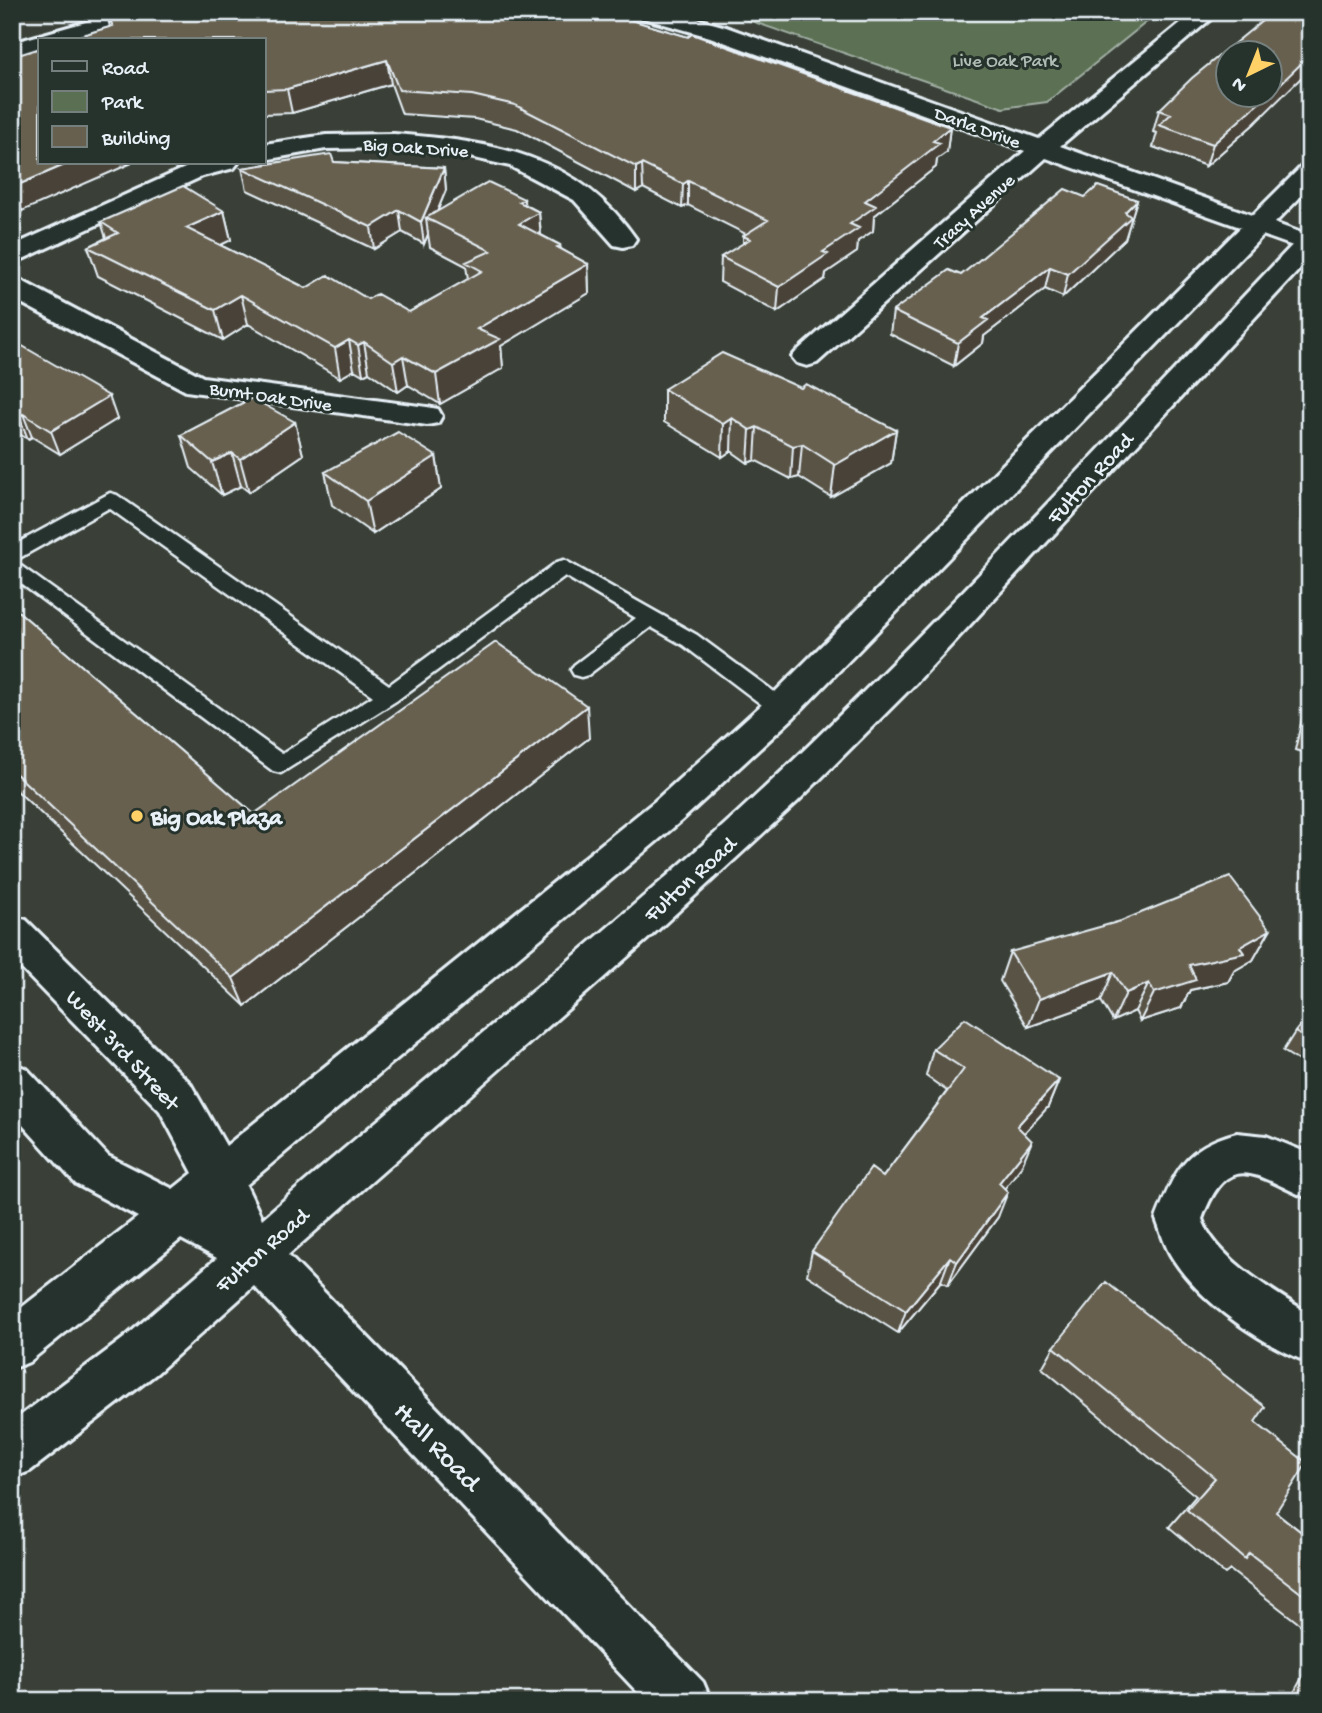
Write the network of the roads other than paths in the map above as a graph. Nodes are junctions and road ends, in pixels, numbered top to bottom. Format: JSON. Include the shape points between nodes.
{"nodes":[{"id":1,"x":148,"y":12,"type":"edge"},
{"id":2,"x":646,"y":12,"type":"edge"},
{"id":3,"x":1208,"y":12,"type":"edge"},
{"id":4,"x":48,"y":34,"type":"edge"},
{"id":5,"x":38,"y":39,"type":"edge"},
{"id":6,"x":12,"y":51,"type":"edge"},
{"id":7,"x":1042,"y":149,"type":"junction"},
{"id":8,"x":266,"y":152,"type":"edge"},
{"id":9,"x":221,"y":164,"type":"edge"},
{"id":10,"x":1310,"y":172,"type":"edge"},
{"id":11,"x":1257,"y":226,"type":"junction"},
{"id":12,"x":623,"y":239,"type":"dead end"},
{"id":13,"x":1309,"y":243,"type":"edge"},
{"id":14,"x":12,"y":256,"type":"edge"},
{"id":15,"x":12,"y":287,"type":"edge"},
{"id":16,"x":807,"y":357,"type":"dead end"},
{"id":17,"x":427,"y":416,"type":"dead end"},
{"id":18,"x":12,"y":555,"type":"edge"},
{"id":19,"x":12,"y":568,"type":"edge"},
{"id":20,"x":650,"y":617,"type":"junction"},
{"id":21,"x":582,"y":670,"type":"dead end"},
{"id":22,"x":389,"y":696,"type":"junction"},
{"id":23,"x":781,"y":708,"type":"junction"},
{"id":24,"x":12,"y":932,"type":"edge"},
{"id":25,"x":12,"y":1082,"type":"edge"},
{"id":26,"x":220,"y":1178,"type":"junction"},
{"id":27,"x":1310,"y":1178,"type":"edge"},
{"id":28,"x":175,"y":1215,"type":"junction"},
{"id":29,"x":255,"y":1254,"type":"junction"},
{"id":30,"x":1310,"y":1340,"type":"edge"},
{"id":31,"x":12,"y":1345,"type":"edge"},
{"id":32,"x":12,"y":1453,"type":"edge"},
{"id":33,"x":684,"y":1701,"type":"edge"}],
"edges":[{"from":1,"to":4,"type":"main road"},
{"from":2,"to":7,"type":"main road","name":"Darla Drive","via":[[718,32]]},
{"from":3,"to":7,"type":"main road","name":"Tracy Avenue"},
{"from":5,"to":6,"type":"main road"},
{"from":7,"to":11,"type":"main road","name":"Darla Drive"},
{"from":7,"to":16,"type":"main road","name":"Tracy Avenue"},
{"from":8,"to":12,"type":"main road","name":"Big Oak Drive","via":[[326,142],[394,141],[456,146],[518,160],[583,194]]},
{"from":9,"to":14,"type":"main road","via":[[194,171]]},
{"from":10,"to":11,"type":"main road"},
{"from":11,"to":13,"type":"main road","name":"Darla Drive"},
{"from":11,"to":23,"type":"main road"},
{"from":13,"to":29,"type":"main road","name":"Fulton Road","via":[[904,674],[785,791],[637,925]]},
{"from":15,"to":17,"type":"main road","name":"Burnt Oak Drive","via":[[196,385]]},
{"from":18,"to":22,"type":"lane","via":[[110,499]]},
{"from":19,"to":22,"type":"lane","via":[[281,765]]},
{"from":20,"to":21,"type":"lane"},
{"from":20,"to":22,"type":"lane","via":[[564,567]]},
{"from":20,"to":23,"type":"lane","via":[[690,640]]},
{"from":23,"to":26,"type":"main road","via":[[668,811]]},
{"from":24,"to":26,"type":"main road","name":"West 3rd Street","via":[[175,1097]]},
{"from":25,"to":28,"type":"main road","via":[[92,1170]]},
{"from":26,"to":28,"type":"main road"},
{"from":26,"to":29,"type":"main road","name":"West 3rd Street"},
{"from":27,"to":30,"type":"main road","via":[[1249,1152],[1219,1156],[1196,1179],[1179,1219],[1187,1243],[1224,1282]]},
{"from":28,"to":29,"type":"main road","name":"Hall Road"},
{"from":28,"to":31,"type":"main road"},
{"from":29,"to":32,"type":"main road","name":"Fulton Road","via":[[139,1356]]},
{"from":29,"to":33,"type":"main road","name":"Hall Road"}]}
